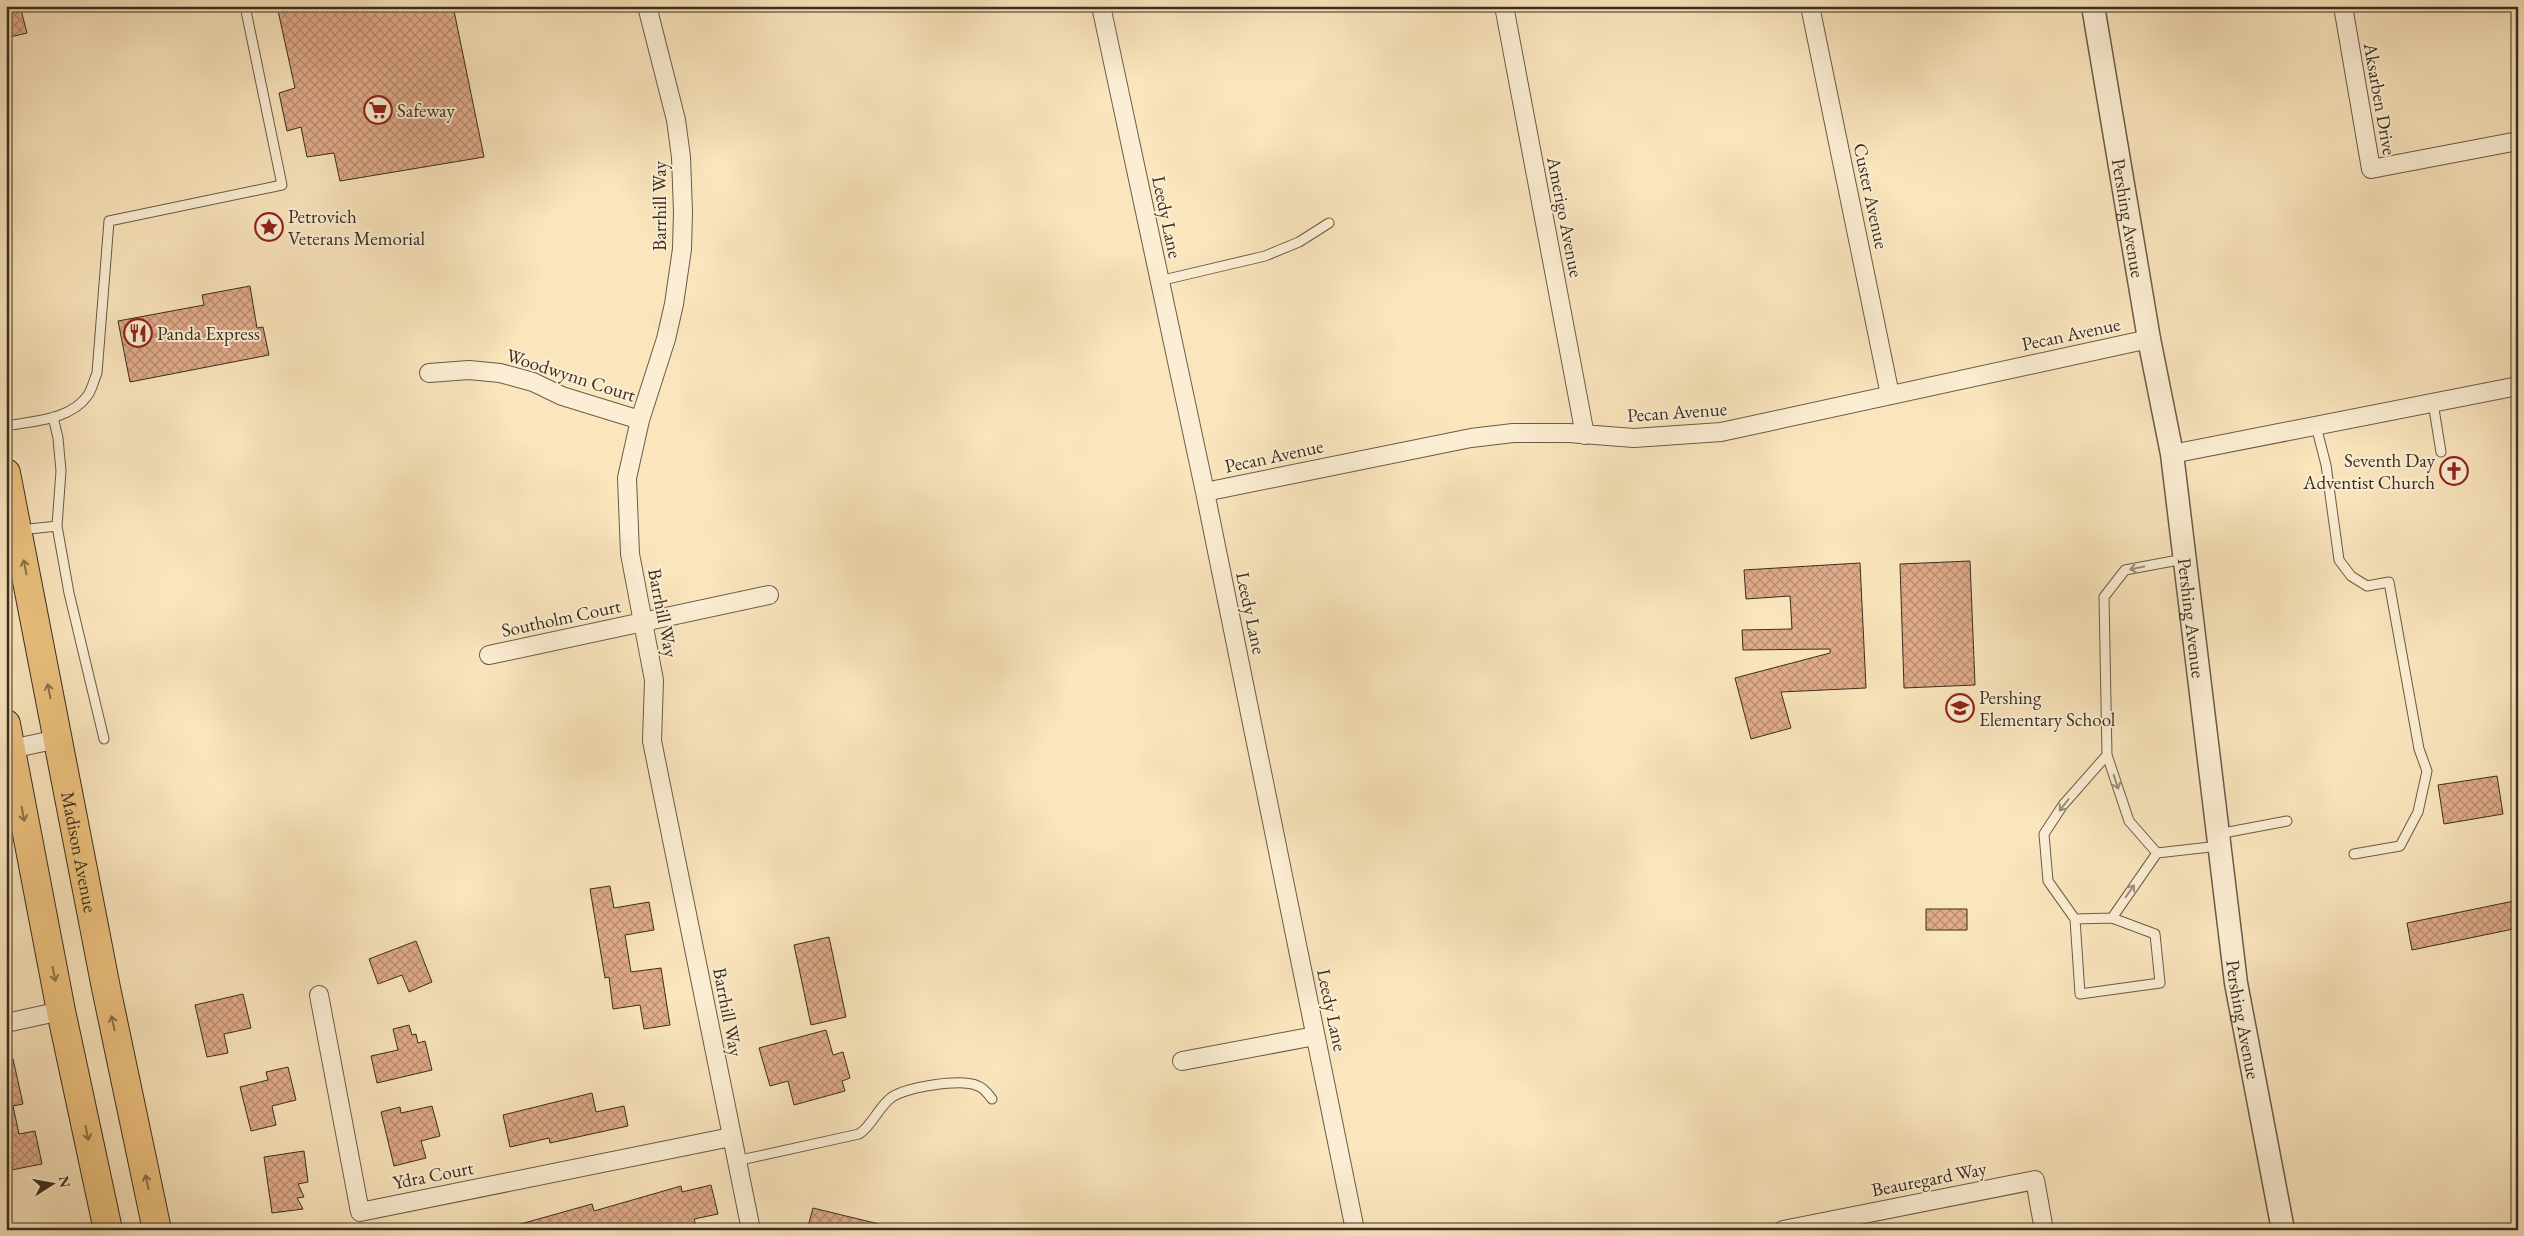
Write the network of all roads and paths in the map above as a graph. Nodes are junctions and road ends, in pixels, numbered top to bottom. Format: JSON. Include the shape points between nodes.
{"nodes":[{"id":1,"x":245,"y":6,"type":"edge"},
{"id":2,"x":648,"y":6,"type":"edge"},
{"id":3,"x":1101,"y":6,"type":"edge"},
{"id":4,"x":1504,"y":6,"type":"edge"},
{"id":5,"x":1810,"y":6,"type":"edge"},
{"id":6,"x":2093,"y":6,"type":"edge"},
{"id":7,"x":2343,"y":6,"type":"edge"},
{"id":8,"x":2518,"y":142,"type":"edge"},
{"id":9,"x":1329,"y":223,"type":"dead end"},
{"id":10,"x":1159,"y":281,"type":"junction"},
{"id":11,"x":2150,"y":339,"type":"junction"},
{"id":12,"x":429,"y":372,"type":"dead end"},
{"id":13,"x":2518,"y":386,"type":"edge"},
{"id":14,"x":1890,"y":395,"type":"junction"},
{"id":15,"x":2433,"y":403,"type":"junction"},
{"id":16,"x":53,"y":417,"type":"junction"},
{"id":17,"x":640,"y":420,"type":"junction"},
{"id":18,"x":6,"y":426,"type":"edge"},
{"id":19,"x":2316,"y":426,"type":"junction"},
{"id":20,"x":1585,"y":435,"type":"junction"},
{"id":21,"x":2441,"y":452,"type":"dead end"},
{"id":22,"x":2172,"y":454,"type":"junction"},
{"id":23,"x":6,"y":473,"type":"edge"},
{"id":24,"x":1205,"y":492,"type":"junction"},
{"id":25,"x":57,"y":526,"type":"junction"},
{"id":26,"x":18,"y":530,"type":"junction"},
{"id":27,"x":2185,"y":559,"type":"junction"},
{"id":28,"x":769,"y":595,"type":"dead end"},
{"id":29,"x":643,"y":622,"type":"junction"},
{"id":30,"x":488,"y":655,"type":"dead end"},
{"id":31,"x":104,"y":738,"type":"dead end"},
{"id":32,"x":58,"y":739,"type":"junction"},
{"id":33,"x":8,"y":741,"type":"edge"},
{"id":34,"x":2107,"y":756,"type":"junction"},
{"id":35,"x":2287,"y":821,"type":"dead end"},
{"id":36,"x":2219,"y":840,"type":"junction"},
{"id":37,"x":2157,"y":853,"type":"junction"},
{"id":38,"x":2354,"y":854,"type":"dead end"},
{"id":39,"x":2112,"y":918,"type":"junction"},
{"id":40,"x":2075,"y":919,"type":"junction"},
{"id":41,"x":319,"y":995,"type":"dead end"},
{"id":42,"x":61,"y":1011,"type":"junction"},
{"id":43,"x":6,"y":1023,"type":"edge"},
{"id":44,"x":1316,"y":1036,"type":"junction"},
{"id":45,"x":1182,"y":1061,"type":"dead end"},
{"id":46,"x":992,"y":1099,"type":"dead end"},
{"id":47,"x":731,"y":1137,"type":"junction"},
{"id":48,"x":736,"y":1161,"type":"junction"},
{"id":49,"x":108,"y":1230,"type":"edge"},
{"id":50,"x":157,"y":1230,"type":"edge"},
{"id":51,"x":751,"y":1230,"type":"edge"},
{"id":52,"x":1355,"y":1230,"type":"edge"},
{"id":53,"x":1783,"y":1230,"type":"edge"},
{"id":54,"x":2044,"y":1230,"type":"edge"},
{"id":55,"x":2283,"y":1230,"type":"edge"}],
"edges":[{"from":1,"to":16,"type":"lane","via":[[282,185],[109,222],[97,373],[88,395],[74,410]]},
{"from":2,"to":17,"type":"street","name":"Barrhill Way","via":[[676,120],[683,212],[682,249],[674,304]]},
{"from":3,"to":10,"type":"street","name":"Leedy Lane"},
{"from":4,"to":20,"type":"street","name":"Amerigo Avenue"},
{"from":5,"to":14,"type":"street","name":"Custer Avenue"},
{"from":6,"to":11,"type":"street","name":"Pershing Avenue"},
{"from":7,"to":8,"type":"street","name":"Aksarben Drive","via":[[2371,169]]},
{"from":9,"to":10,"type":"lane","via":[[1299,242],[1265,256]]},
{"from":10,"to":24,"type":"street","name":"Leedy Lane"},
{"from":11,"to":14,"type":"street","name":"Pecan Avenue"},
{"from":11,"to":22,"type":"street","name":"Pershing Avenue"},
{"from":12,"to":17,"type":"street","name":"Woodwynn Court","via":[[469,370],[500,373]]},
{"from":13,"to":15,"type":"street"},
{"from":14,"to":20,"type":"street","name":"Pecan Avenue","via":[[1721,432],[1634,438]]},
{"from":15,"to":19,"type":"street"},
{"from":15,"to":21,"type":"lane"},
{"from":16,"to":18,"type":"lane"},
{"from":16,"to":25,"type":"lane","via":[[62,471]]},
{"from":17,"to":29,"type":"street","name":"Barrhill Way","via":[[627,478],[630,554]]},
{"from":19,"to":22,"type":"street"},
{"from":19,"to":38,"type":"lane","via":[[2326,465],[2339,560],[2351,576],[2367,586],[2389,582],[2419,749],[2427,771],[2418,812],[2400,846]]},
{"from":20,"to":24,"type":"street","name":"Pecan Avenue","via":[[1513,433],[1471,438]]},
{"from":22,"to":27,"type":"street","name":"Pershing Avenue"},
{"from":23,"to":26,"type":"main road","name":"Madison Avenue"},
{"from":24,"to":44,"type":"street","name":"Leedy Lane"},
{"from":25,"to":26,"type":"lane"},
{"from":25,"to":31,"type":"lane","via":[[69,593]]},
{"from":32,"to":26,"type":"main road","name":"Madison Avenue","one_way":true},
{"from":27,"to":34,"type":"lane","one_way":true,"via":[[2125,570],[2104,597]]},
{"from":27,"to":36,"type":"street","name":"Pershing Avenue"},
{"from":28,"to":29,"type":"street","name":"Southolm Court"},
{"from":29,"to":30,"type":"street","name":"Southolm Court"},
{"from":29,"to":47,"type":"street","name":"Barrhill Way","via":[[654,680],[652,741]]},
{"from":32,"to":33,"type":"street"},
{"from":50,"to":32,"type":"main road","name":"Madison Avenue","one_way":true},
{"from":33,"to":42,"type":"main road","one_way":true},
{"from":34,"to":37,"type":"lane","one_way":true,"via":[[2128,821]]},
{"from":34,"to":40,"type":"lane","one_way":true,"via":[[2063,805],[2044,834],[2048,881]]},
{"from":35,"to":36,"type":"lane"},
{"from":36,"to":37,"type":"lane"},
{"from":36,"to":55,"type":"street","name":"Pershing Avenue","via":[[2236,983]]},
{"from":39,"to":37,"type":"lane","one_way":true},
{"from":39,"to":40,"type":"lane"},
{"from":39,"to":40,"type":"lane","via":[[2155,934],[2160,983],[2080,994]]},
{"from":41,"to":47,"type":"street","name":"Ydra Court","via":[[360,1212]]},
{"from":42,"to":43,"type":"street"},
{"from":42,"to":49,"type":"main road","one_way":true},
{"from":44,"to":45,"type":"street"},
{"from":44,"to":52,"type":"street","name":"Leedy Lane"},
{"from":46,"to":48,"type":"lane","via":[[979,1086],[965,1082],[912,1090],[891,1098],[867,1129],[859,1134]]},
{"from":47,"to":48,"type":"street","name":"Barrhill Way"},
{"from":48,"to":51,"type":"street","name":"Barrhill Way"},
{"from":53,"to":54,"type":"street","name":"Beauregard Way","via":[[2035,1180]]}]}
